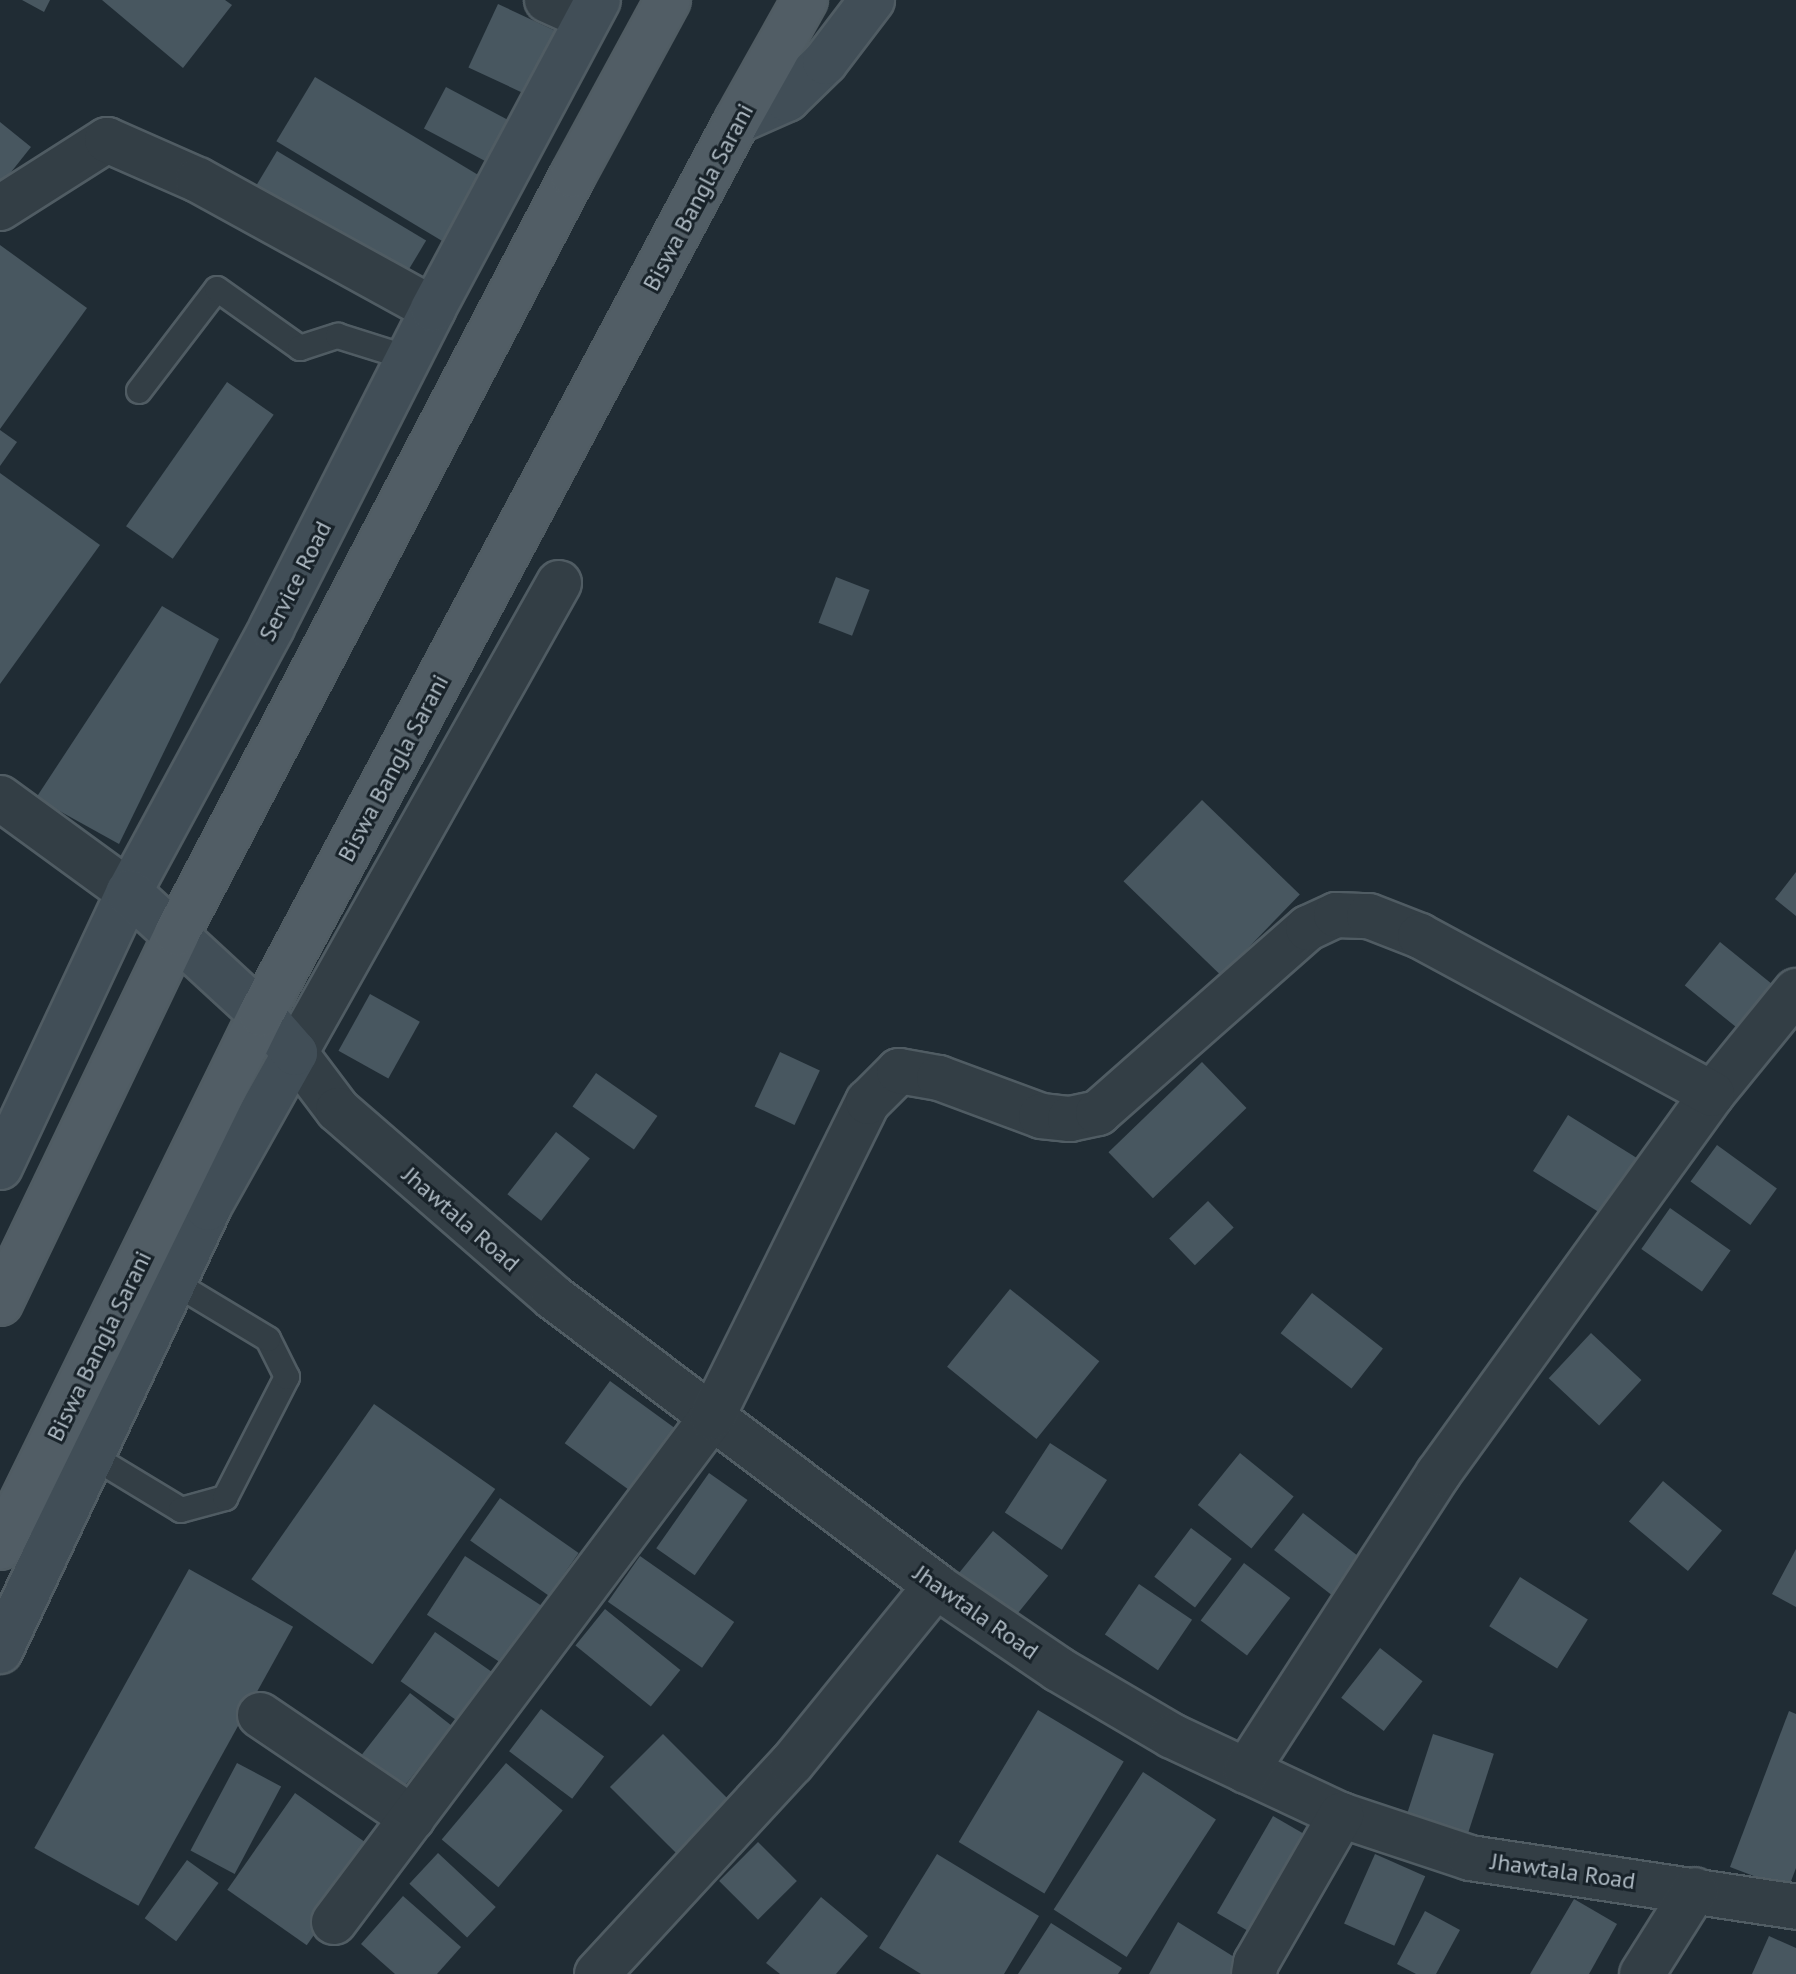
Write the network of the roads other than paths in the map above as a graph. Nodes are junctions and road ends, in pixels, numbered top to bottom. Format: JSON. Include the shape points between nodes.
{"nodes":[{"id":1,"x":547,"y":0,"type":"edge"},
{"id":2,"x":668,"y":0,"type":"edge"},
{"id":3,"x":805,"y":0,"type":"edge"},
{"id":4,"x":872,"y":0,"type":"edge"},
{"id":5,"x":592,"y":9,"type":"edge"},
{"id":6,"x":737,"y":121,"type":"junction"},
{"id":7,"x":0,"y":208,"type":"edge"},
{"id":8,"x":433,"y":309,"type":"junction"},
{"id":9,"x":408,"y":358,"type":"junction"},
{"id":10,"x":139,"y":391,"type":"dead end"},
{"id":11,"x":559,"y":583,"type":"dead end"},
{"id":12,"x":0,"y":798,"type":"edge"},
{"id":13,"x":129,"y":892,"type":"junction"},
{"id":14,"x":177,"y":933,"type":"junction"},
{"id":15,"x":1796,"y":991,"type":"edge"},
{"id":16,"x":261,"y":1014,"type":"junction"},
{"id":17,"x":295,"y":1053,"type":"junction"},
{"id":18,"x":1712,"y":1094,"type":"junction"},
{"id":19,"x":0,"y":1167,"type":"edge"},
{"id":20,"x":173,"y":1282,"type":"junction"},
{"id":21,"x":0,"y":1303,"type":"edge"},
{"id":22,"x":712,"y":1417,"type":"junction"},
{"id":23,"x":92,"y":1456,"type":"junction"},
{"id":24,"x":0,"y":1547,"type":"edge"},
{"id":25,"x":936,"y":1586,"type":"junction"},
{"id":26,"x":0,"y":1651,"type":"edge"},
{"id":27,"x":260,"y":1715,"type":"dead end"},
{"id":28,"x":1246,"y":1771,"type":"junction"},
{"id":29,"x":1341,"y":1815,"type":"junction"},
{"id":30,"x":412,"y":1818,"type":"junction"},
{"id":31,"x":1695,"y":1890,"type":"junction"},
{"id":32,"x":1796,"y":1907,"type":"edge"},
{"id":33,"x":334,"y":1922,"type":"dead end"},
{"id":34,"x":597,"y":1974,"type":"edge"},
{"id":35,"x":1254,"y":1974,"type":"edge"},
{"id":36,"x":1642,"y":1974,"type":"edge"}],
"edges":[{"from":1,"to":5,"type":"street"},
{"from":2,"to":14,"type":"main road"},
{"from":3,"to":6,"type":"main road","name":"Biswa Bangla Sarani"},
{"from":4,"to":6,"type":"street","via":[[825,62],[787,99]]},
{"from":5,"to":8,"type":"street","name":"Service Road"},
{"from":6,"to":16,"type":"main road","name":"Biswa Bangla Sarani"},
{"from":7,"to":8,"type":"street","via":[[107,140],[198,180]]},
{"from":8,"to":9,"type":"street","name":"Service Road"},
{"from":9,"to":10,"type":"lane","via":[[338,336],[300,348],[217,289]]},
{"from":9,"to":13,"type":"street","name":"Service Road","via":[[272,627]]},
{"from":11,"to":17,"type":"street"},
{"from":12,"to":13,"type":"street"},
{"from":13,"to":14,"type":"street"},
{"from":13,"to":19,"type":"street","name":"Service Road"},
{"from":14,"to":16,"type":"street"},
{"from":14,"to":21,"type":"main road"},
{"from":15,"to":18,"type":"street"},
{"from":16,"to":17,"type":"street"},
{"from":16,"to":24,"type":"main road","name":"Biswa Bangla Sarani"},
{"from":17,"to":20,"type":"street"},
{"from":17,"to":22,"type":"street","name":"Jhawtala Road","via":[[338,1110],[414,1179],[553,1297]]},
{"from":18,"to":22,"type":"street","via":[[1420,936],[1369,916],[1336,915],[1308,928],[1098,1113],[1070,1119],[1041,1116],[939,1078],[899,1071],[868,1102]]},
{"from":18,"to":28,"type":"street","via":[[1438,1474]]},
{"from":20,"to":23,"type":"street"},
{"from":20,"to":23,"type":"lane","via":[[268,1339],[287,1377],[225,1498],[181,1510]]},
{"from":22,"to":25,"type":"street","name":"Jhawtala Road"},
{"from":22,"to":30,"type":"street"},
{"from":23,"to":26,"type":"street"},
{"from":25,"to":28,"type":"street","name":"Jhawtala Road","via":[[1058,1669],[1172,1736]]},
{"from":25,"to":34,"type":"street","via":[[792,1763]]},
{"from":27,"to":30,"type":"street"},
{"from":28,"to":29,"type":"street","name":"Jhawtala Road"},
{"from":29,"to":31,"type":"street","name":"Jhawtala Road","via":[[1470,1858]]},
{"from":29,"to":35,"type":"street"},
{"from":30,"to":33,"type":"street"},
{"from":31,"to":32,"type":"street","name":"Jhawtala Road"},
{"from":31,"to":36,"type":"street"}]}
